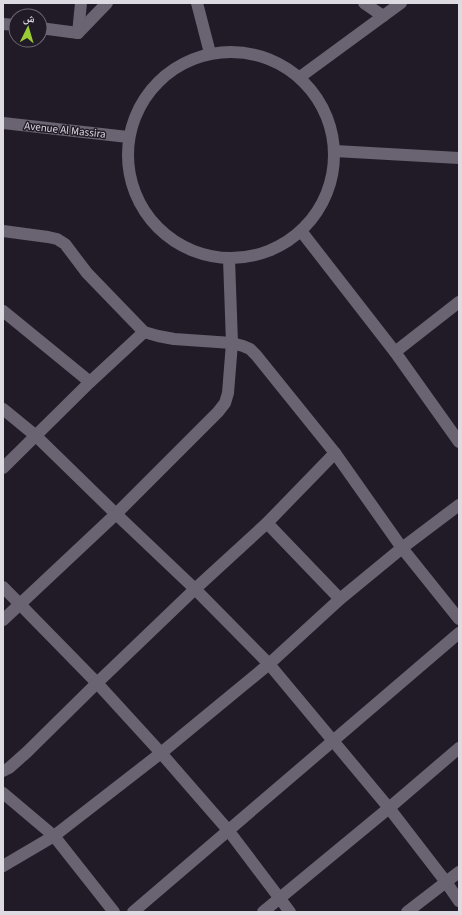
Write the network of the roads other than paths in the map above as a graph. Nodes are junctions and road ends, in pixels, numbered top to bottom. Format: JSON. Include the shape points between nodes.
{"nodes":[{"id":1,"x":81,"y":3,"type":"edge"},
{"id":2,"x":107,"y":3,"type":"edge"},
{"id":3,"x":197,"y":3,"type":"edge"},
{"id":4,"x":364,"y":3,"type":"edge"},
{"id":5,"x":401,"y":3,"type":"edge"},
{"id":6,"x":383,"y":16,"type":"junction"},
{"id":7,"x":48,"y":29,"type":"edge"},
{"id":8,"x":78,"y":33,"type":"junction"},
{"id":9,"x":210,"y":53,"type":"junction"},
{"id":10,"x":300,"y":78,"type":"junction"},
{"id":11,"x":3,"y":123,"type":"edge"},
{"id":12,"x":128,"y":137,"type":"junction"},
{"id":13,"x":335,"y":151,"type":"junction"},
{"id":14,"x":459,"y":158,"type":"edge"},
{"id":15,"x":3,"y":231,"type":"edge"},
{"id":16,"x":302,"y":231,"type":"junction"},
{"id":17,"x":229,"y":259,"type":"junction"},
{"id":18,"x":459,"y":302,"type":"edge"},
{"id":19,"x":3,"y":311,"type":"edge"},
{"id":20,"x":144,"y":332,"type":"junction"},
{"id":21,"x":232,"y":343,"type":"junction"},
{"id":22,"x":394,"y":352,"type":"junction"},
{"id":23,"x":90,"y":382,"type":"junction"},
{"id":24,"x":3,"y":409,"type":"edge"},
{"id":25,"x":36,"y":436,"type":"junction"},
{"id":26,"x":459,"y":442,"type":"edge"},
{"id":27,"x":335,"y":453,"type":"junction"},
{"id":28,"x":3,"y":468,"type":"edge"},
{"id":29,"x":459,"y":504,"type":"edge"},
{"id":30,"x":116,"y":514,"type":"junction"},
{"id":31,"x":267,"y":523,"type":"junction"},
{"id":32,"x":402,"y":548,"type":"junction"},
{"id":33,"x":3,"y":587,"type":"edge"},
{"id":34,"x":195,"y":589,"type":"junction"},
{"id":35,"x":340,"y":599,"type":"junction"},
{"id":36,"x":19,"y":604,"type":"junction"},
{"id":37,"x":459,"y":619,"type":"edge"},
{"id":38,"x":3,"y":620,"type":"edge"},
{"id":39,"x":459,"y":633,"type":"edge"},
{"id":40,"x":269,"y":664,"type":"junction"},
{"id":41,"x":97,"y":683,"type":"junction"},
{"id":42,"x":334,"y":741,"type":"junction"},
{"id":43,"x":459,"y":748,"type":"edge"},
{"id":44,"x":161,"y":753,"type":"junction"},
{"id":45,"x":3,"y":772,"type":"edge"},
{"id":46,"x":3,"y":793,"type":"edge"},
{"id":47,"x":389,"y":808,"type":"junction"},
{"id":48,"x":228,"y":830,"type":"junction"},
{"id":49,"x":54,"y":836,"type":"junction"},
{"id":50,"x":3,"y":866,"type":"edge"},
{"id":51,"x":459,"y":872,"type":"edge"},
{"id":52,"x":446,"y":882,"type":"junction"},
{"id":53,"x":280,"y":898,"type":"junction"},
{"id":54,"x":459,"y":901,"type":"edge"},
{"id":55,"x":114,"y":912,"type":"edge"},
{"id":56,"x":133,"y":912,"type":"edge"},
{"id":57,"x":263,"y":912,"type":"edge"},
{"id":58,"x":290,"y":912,"type":"edge"},
{"id":59,"x":407,"y":912,"type":"edge"}],
"edges":[{"from":1,"to":8,"type":"street"},
{"from":2,"to":8,"type":"street"},
{"from":3,"to":9,"type":"street"},
{"from":4,"to":6,"type":"street"},
{"from":5,"to":6,"type":"street"},
{"from":6,"to":10,"type":"street"},
{"from":7,"to":8,"type":"street"},
{"from":9,"to":10,"type":"street","via":[[242,52],[267,58]]},
{"from":9,"to":12,"type":"street","via":[[180,64],[156,82],[138,107]]},
{"from":10,"to":13,"type":"street","via":[[318,99],[330,124]]},
{"from":11,"to":12,"type":"street","name":"Avenue Al Massira"},
{"from":12,"to":17,"type":"street","via":[[128,173],[140,206],[163,234],[194,252]]},
{"from":13,"to":14,"type":"street"},
{"from":13,"to":16,"type":"street","via":[[332,181],[320,208]]},
{"from":15,"to":20,"type":"street","via":[[48,237],[65,244],[87,273]]},
{"from":16,"to":17,"type":"street","via":[[274,249],[255,256]]},
{"from":16,"to":22,"type":"street"},
{"from":17,"to":21,"type":"street"},
{"from":18,"to":22,"type":"street"},
{"from":19,"to":23,"type":"street"},
{"from":20,"to":21,"type":"street","via":[[174,339]]},
{"from":20,"to":23,"type":"street"},
{"from":21,"to":27,"type":"street","via":[[250,349],[256,355]]},
{"from":21,"to":30,"type":"street","via":[[225,403]]},
{"from":22,"to":26,"type":"street"},
{"from":23,"to":25,"type":"street"},
{"from":24,"to":25,"type":"street"},
{"from":25,"to":28,"type":"street"},
{"from":25,"to":30,"type":"street"},
{"from":27,"to":31,"type":"street"},
{"from":27,"to":32,"type":"street"},
{"from":29,"to":32,"type":"street"},
{"from":30,"to":34,"type":"street"},
{"from":30,"to":36,"type":"street"},
{"from":31,"to":34,"type":"street"},
{"from":31,"to":35,"type":"street"},
{"from":32,"to":35,"type":"street"},
{"from":32,"to":37,"type":"street"},
{"from":33,"to":36,"type":"street"},
{"from":34,"to":40,"type":"street"},
{"from":34,"to":41,"type":"street"},
{"from":35,"to":40,"type":"street"},
{"from":36,"to":38,"type":"street"},
{"from":36,"to":41,"type":"street"},
{"from":39,"to":42,"type":"street"},
{"from":40,"to":42,"type":"street"},
{"from":40,"to":44,"type":"street"},
{"from":41,"to":44,"type":"street"},
{"from":41,"to":45,"type":"street"},
{"from":42,"to":47,"type":"street"},
{"from":42,"to":48,"type":"street"},
{"from":43,"to":47,"type":"street"},
{"from":44,"to":48,"type":"street"},
{"from":44,"to":49,"type":"street"},
{"from":46,"to":49,"type":"street"},
{"from":47,"to":52,"type":"street"},
{"from":47,"to":53,"type":"street"},
{"from":48,"to":53,"type":"street"},
{"from":48,"to":56,"type":"street"},
{"from":49,"to":50,"type":"street"},
{"from":49,"to":55,"type":"street"},
{"from":51,"to":52,"type":"street"},
{"from":52,"to":54,"type":"street"},
{"from":52,"to":59,"type":"street"},
{"from":53,"to":57,"type":"street"},
{"from":53,"to":58,"type":"street"}]}
